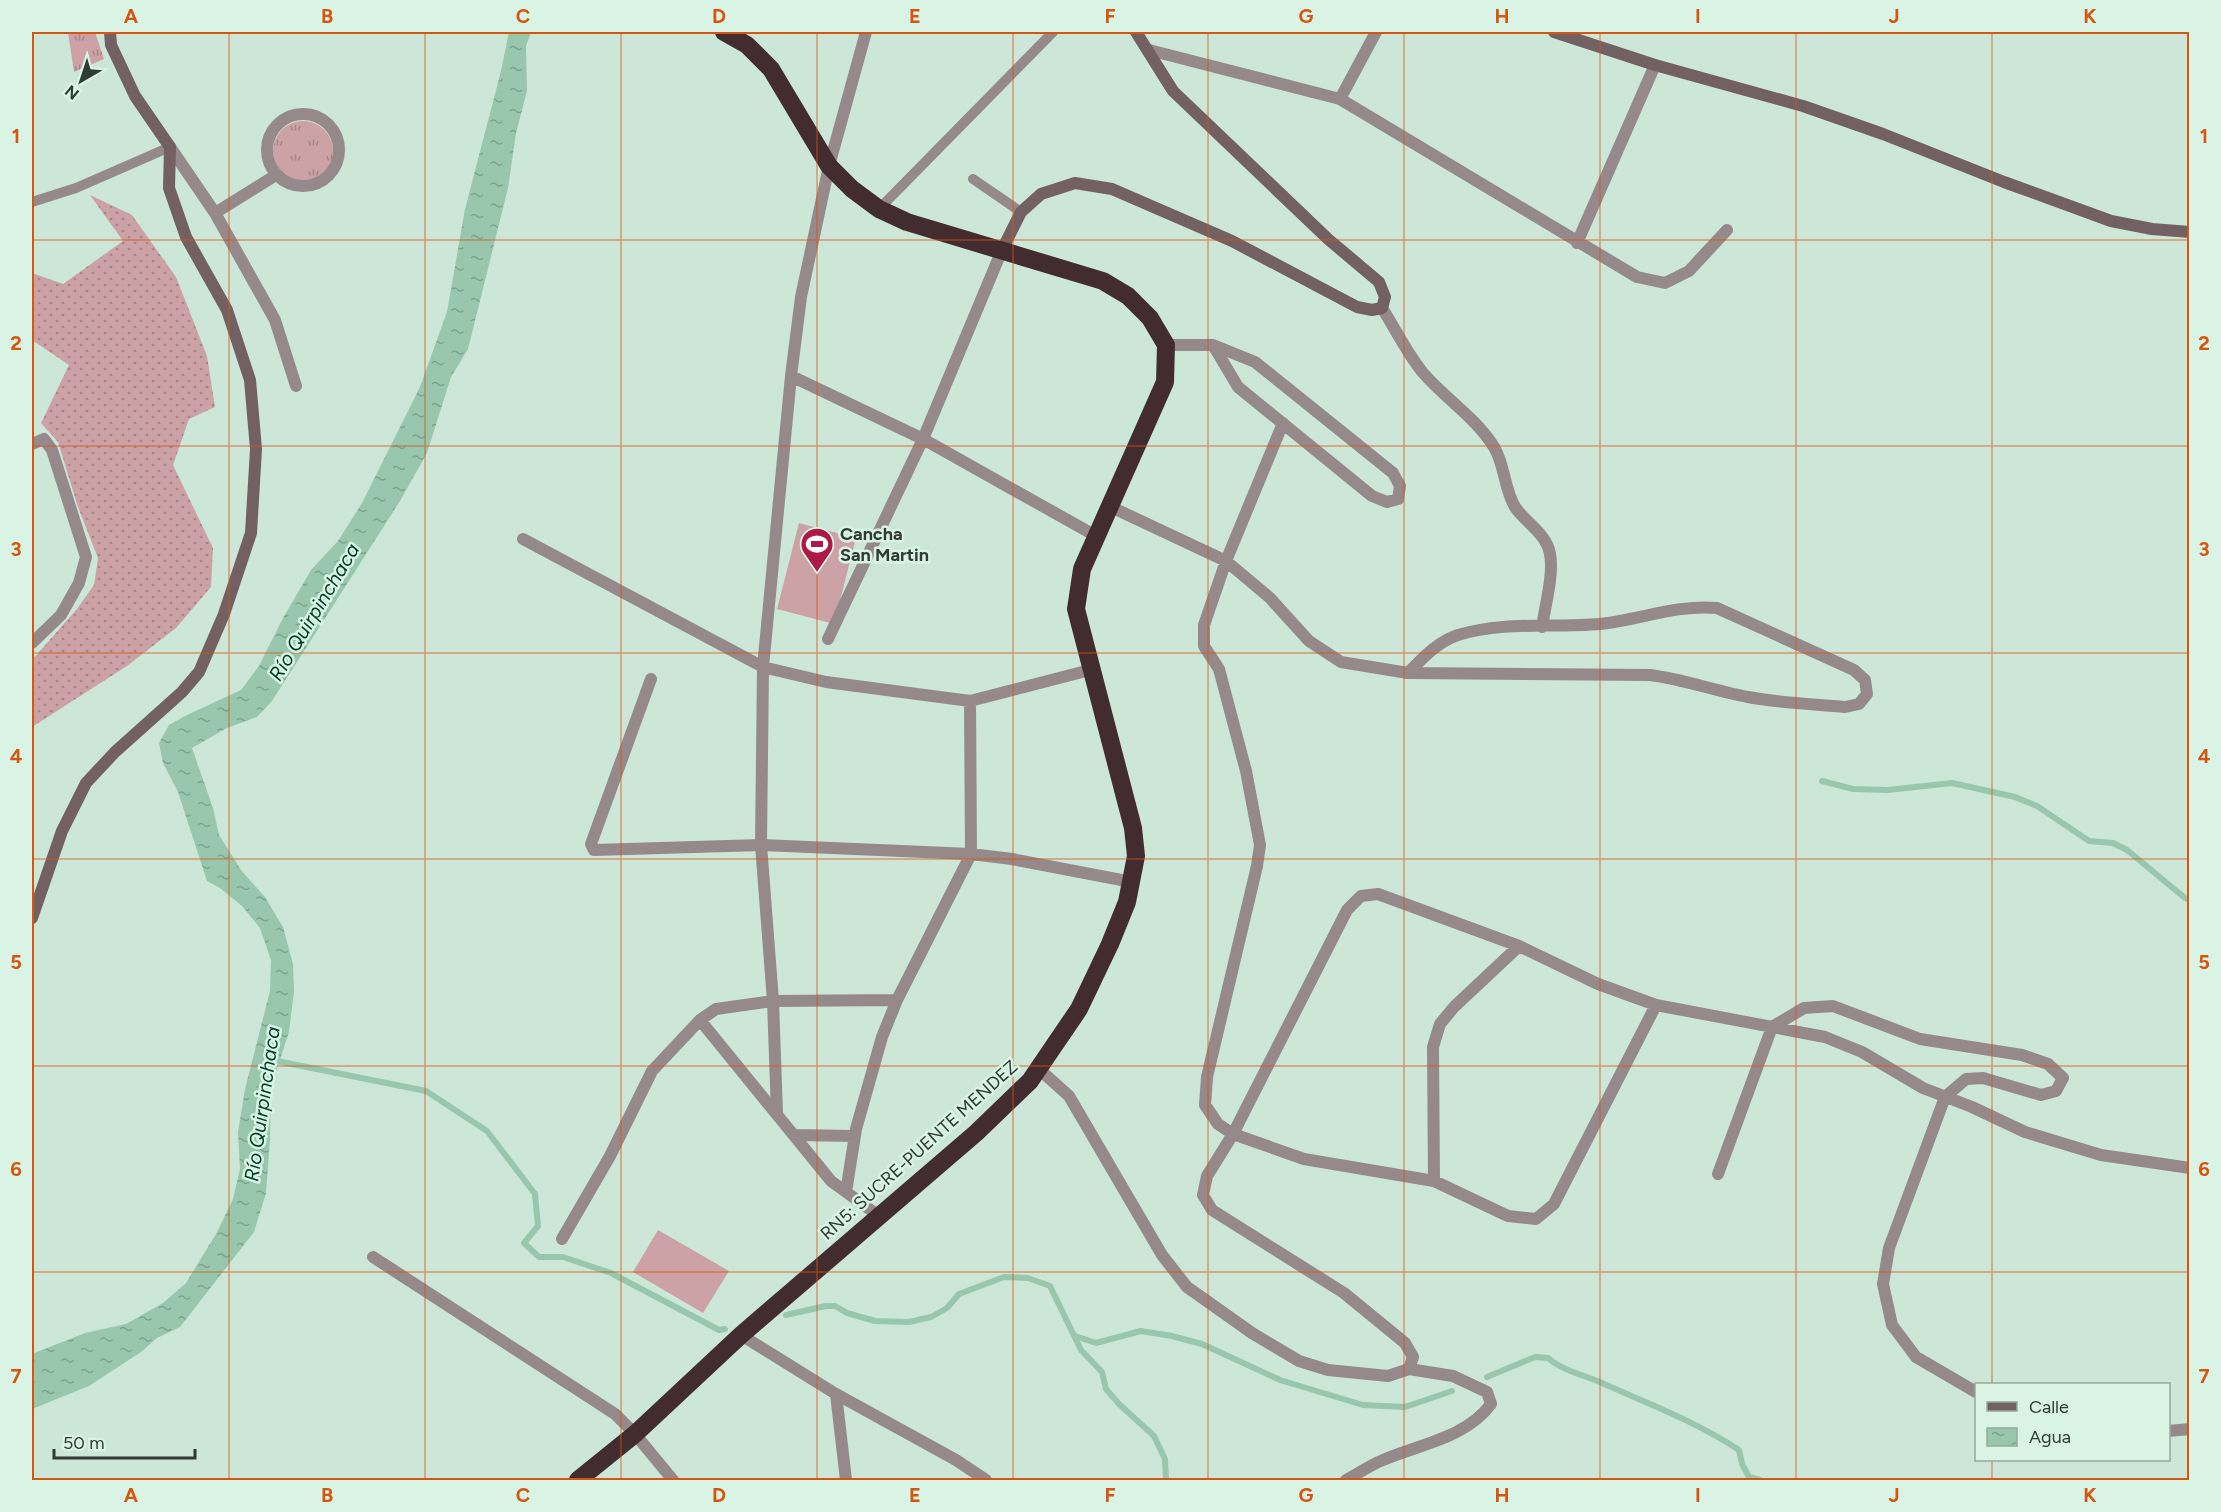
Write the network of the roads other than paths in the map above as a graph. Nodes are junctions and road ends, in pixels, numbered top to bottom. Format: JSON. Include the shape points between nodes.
{"nodes":[{"id":1,"x":110,"y":32,"type":"edge"},
{"id":2,"x":724,"y":32,"type":"edge"},
{"id":3,"x":866,"y":32,"type":"edge"},
{"id":4,"x":1053,"y":32,"type":"edge"},
{"id":5,"x":1136,"y":32,"type":"edge"},
{"id":6,"x":1376,"y":32,"type":"edge"},
{"id":7,"x":1554,"y":32,"type":"edge"},
{"id":8,"x":1149,"y":50,"type":"junction"},
{"id":9,"x":1655,"y":65,"type":"junction"},
{"id":10,"x":1340,"y":99,"type":"junction"},
{"id":11,"x":170,"y":147,"type":"junction"},
{"id":12,"x":829,"y":166,"type":"junction"},
{"id":13,"x":276,"y":175,"type":"junction"},
{"id":14,"x":973,"y":179,"type":"dead end"},
{"id":15,"x":32,"y":202,"type":"edge"},
{"id":16,"x":879,"y":209,"type":"junction"},
{"id":17,"x":1021,"y":212,"type":"junction"},
{"id":18,"x":215,"y":213,"type":"junction"},
{"id":19,"x":1727,"y":230,"type":"dead end"},
{"id":20,"x":2190,"y":232,"type":"edge"},
{"id":21,"x":1577,"y":243,"type":"junction"},
{"id":22,"x":1002,"y":250,"type":"junction"},
{"id":23,"x":1382,"y":308,"type":"junction"},
{"id":24,"x":1166,"y":345,"type":"junction"},
{"id":25,"x":1213,"y":345,"type":"junction"},
{"id":26,"x":791,"y":376,"type":"junction"},
{"id":27,"x":296,"y":386,"type":"dead end"},
{"id":28,"x":1283,"y":423,"type":"junction"},
{"id":29,"x":923,"y":439,"type":"junction"},
{"id":30,"x":32,"y":444,"type":"edge"},
{"id":31,"x":1109,"y":506,"type":"junction"},
{"id":32,"x":1096,"y":536,"type":"junction"},
{"id":33,"x":523,"y":539,"type":"dead end"},
{"id":34,"x":1226,"y":561,"type":"junction"},
{"id":35,"x":1542,"y":627,"type":"junction"},
{"id":36,"x":828,"y":639,"type":"dead end"},
{"id":37,"x":32,"y":643,"type":"edge"},
{"id":38,"x":763,"y":667,"type":"junction"},
{"id":39,"x":1090,"y":670,"type":"junction"},
{"id":40,"x":1408,"y":673,"type":"junction"},
{"id":41,"x":651,"y":679,"type":"dead end"},
{"id":42,"x":970,"y":701,"type":"junction"},
{"id":43,"x":761,"y":845,"type":"junction"},
{"id":44,"x":971,"y":854,"type":"junction"},
{"id":45,"x":1132,"y":882,"type":"junction"},
{"id":46,"x":32,"y":918,"type":"edge"},
{"id":47,"x":1519,"y":946,"type":"junction"},
{"id":48,"x":897,"y":1000,"type":"junction"},
{"id":49,"x":773,"y":1001,"type":"junction"},
{"id":50,"x":1656,"y":1005,"type":"junction"},
{"id":51,"x":700,"y":1020,"type":"junction"},
{"id":52,"x":1772,"y":1028,"type":"junction"},
{"id":53,"x":1039,"y":1069,"type":"junction"},
{"id":54,"x":1945,"y":1097,"type":"junction"},
{"id":55,"x":777,"y":1113,"type":"junction"},
{"id":56,"x":1233,"y":1134,"type":"junction"},
{"id":57,"x":794,"y":1135,"type":"junction"},
{"id":58,"x":855,"y":1137,"type":"junction"},
{"id":59,"x":2190,"y":1168,"type":"edge"},
{"id":60,"x":1718,"y":1174,"type":"dead end"},
{"id":61,"x":1434,"y":1181,"type":"junction"},
{"id":62,"x":846,"y":1192,"type":"junction"},
{"id":63,"x":879,"y":1216,"type":"junction"},
{"id":64,"x":562,"y":1239,"type":"dead end"},
{"id":65,"x":373,"y":1257,"type":"dead end"},
{"id":66,"x":741,"y":1335,"type":"junction"},
{"id":67,"x":1409,"y":1369,"type":"junction"},
{"id":68,"x":1975,"y":1391,"type":"edge"},
{"id":69,"x":836,"y":1394,"type":"junction"},
{"id":70,"x":2190,"y":1429,"type":"edge"},
{"id":71,"x":2170,"y":1431,"type":"edge"},
{"id":72,"x":635,"y":1434,"type":"junction"},
{"id":73,"x":578,"y":1480,"type":"edge"},
{"id":74,"x":673,"y":1480,"type":"edge"},
{"id":75,"x":846,"y":1480,"type":"edge"},
{"id":76,"x":986,"y":1480,"type":"edge"},
{"id":77,"x":1346,"y":1480,"type":"edge"}],
"edges":[{"from":1,"to":11,"type":"street","via":[[111,45],[135,96]]},
{"from":2,"to":12,"type":"highway","via":[[747,45],[771,69]]},
{"from":3,"to":12,"type":"street"},
{"from":4,"to":16,"type":"lane"},
{"from":5,"to":8,"type":"street"},
{"from":6,"to":10,"type":"street"},
{"from":7,"to":9,"type":"street"},
{"from":8,"to":10,"type":"street"},
{"from":8,"to":23,"type":"street","via":[[1173,91],[1328,239],[1379,282],[1385,297]]},
{"from":9,"to":20,"type":"street","via":[[1803,106],[2111,221]]},
{"from":9,"to":21,"type":"street"},
{"from":10,"to":21,"type":"street"},
{"from":11,"to":15,"type":"lane","via":[[76,188]]},
{"from":11,"to":18,"type":"street"},
{"from":11,"to":46,"type":"street","via":[[169,188],[186,237],[227,310],[250,380],[256,449],[252,533],[199,672],[183,692],[86,783],[62,831]]},
{"from":12,"to":16,"type":"highway"},
{"from":12,"to":26,"type":"street","via":[[801,297]]},
{"from":13,"to":13,"type":"street","via":[[297,186],[310,186],[326,178],[339,152],[332,129],[324,121],[302,114],[280,122],[267,142],[267,154]]},
{"from":13,"to":18,"type":"street"},
{"from":14,"to":17,"type":"lane"},
{"from":16,"to":22,"type":"highway","via":[[907,222]]},
{"from":17,"to":22,"type":"street"},
{"from":17,"to":23,"type":"street","via":[[1041,194],[1075,183],[1112,189],[1232,241],[1357,307]]},
{"from":18,"to":27,"type":"street","via":[[275,320]]},
{"from":19,"to":21,"type":"street","via":[[1689,271],[1665,283],[1637,277]]},
{"from":22,"to":24,"type":"highway","via":[[1103,281],[1128,296],[1150,318]]},
{"from":22,"to":29,"type":"street"},
{"from":23,"to":35,"type":"street","via":[[1422,372],[1477,424],[1495,448],[1510,498],[1541,534],[1550,552],[1551,568]]},
{"from":24,"to":25,"type":"street"},
{"from":24,"to":31,"type":"highway","name":"RN5: SUCRE-PUENTE MENDEZ","via":[[1165,382]]},
{"from":25,"to":28,"type":"street","via":[[1238,387]]},
{"from":25,"to":28,"type":"street","via":[[1255,362],[1393,473],[1400,486],[1398,499],[1386,502],[1372,496]]},
{"from":26,"to":29,"type":"street"},
{"from":26,"to":38,"type":"street"},
{"from":28,"to":34,"type":"street"},
{"from":29,"to":32,"type":"street"},
{"from":29,"to":36,"type":"street"},
{"from":30,"to":37,"type":"street","via":[[44,439],[52,450],[86,557],[79,584],[61,615]]},
{"from":31,"to":32,"type":"highway","name":"RN5: SUCRE-PUENTE MENDEZ"},
{"from":31,"to":34,"type":"street"},
{"from":32,"to":39,"type":"highway","name":"RN5: SUCRE-PUENTE MENDEZ","via":[[1082,569],[1076,609]]},
{"from":33,"to":38,"type":"street"},
{"from":34,"to":40,"type":"street","via":[[1270,598],[1309,641],[1341,662]]},
{"from":34,"to":56,"type":"street","via":[[1204,625],[1204,646],[1219,669],[1246,771],[1260,845],[1207,1077],[1205,1105],[1218,1124]]},
{"from":35,"to":40,"type":"street","via":[[1488,628],[1456,636],[1430,650]]},
{"from":35,"to":40,"type":"street","via":[[1599,624],[1697,606],[1717,608],[1854,670],[1865,680],[1867,694],[1859,704],[1845,707],[1751,698],[1650,675]]},
{"from":38,"to":42,"type":"street","via":[[826,682]]},
{"from":38,"to":43,"type":"street"},
{"from":39,"to":42,"type":"street"},
{"from":39,"to":45,"type":"highway","name":"RN5: SUCRE-PUENTE MENDEZ","via":[[1133,828],[1136,856]]},
{"from":41,"to":43,"type":"street","via":[[591,844],[594,850]]},
{"from":42,"to":44,"type":"street"},
{"from":43,"to":44,"type":"street"},
{"from":43,"to":49,"type":"street"},
{"from":44,"to":45,"type":"street"},
{"from":44,"to":48,"type":"street"},
{"from":45,"to":53,"type":"highway","name":"RN5: SUCRE-PUENTE MENDEZ","via":[[1115,933],[1079,1009]]},
{"from":47,"to":50,"type":"street","via":[[1598,984]]},
{"from":47,"to":56,"type":"street","via":[[1378,894],[1361,896],[1347,910]]},
{"from":47,"to":61,"type":"street","via":[[1440,1024],[1433,1047]]},
{"from":48,"to":49,"type":"street"},
{"from":48,"to":58,"type":"street","via":[[882,1036]]},
{"from":49,"to":51,"type":"street","via":[[716,1009]]},
{"from":49,"to":55,"type":"street"},
{"from":50,"to":52,"type":"street"},
{"from":50,"to":61,"type":"street","via":[[1554,1204],[1536,1219],[1508,1216]]},
{"from":51,"to":55,"type":"street"},
{"from":51,"to":64,"type":"street","via":[[652,1071],[620,1138]]},
{"from":52,"to":54,"type":"street","via":[[1825,1037],[1862,1052]]},
{"from":52,"to":54,"type":"street","via":[[1804,1008],[1833,1006],[1920,1039],[2022,1055],[2048,1064],[2063,1078],[2056,1091],[2041,1095],[1983,1078],[1966,1079]]},
{"from":52,"to":60,"type":"street"},
{"from":53,"to":63,"type":"highway","name":"RN5: SUCRE-PUENTE MENDEZ","via":[[976,1133]]},
{"from":53,"to":67,"type":"street","via":[[1069,1096],[1162,1255],[1187,1287],[1299,1361],[1328,1370],[1388,1376]]},
{"from":54,"to":59,"type":"street","via":[[2025,1132],[2102,1155]]},
{"from":54,"to":68,"type":"street","via":[[1889,1248],[1883,1284],[1892,1325],[1917,1357]]},
{"from":55,"to":57,"type":"street"},
{"from":56,"to":61,"type":"street","via":[[1304,1159]]},
{"from":56,"to":67,"type":"street","via":[[1207,1176],[1203,1195],[1212,1210],[1344,1293],[1406,1343],[1413,1357]]},
{"from":57,"to":58,"type":"street"},
{"from":57,"to":62,"type":"street","via":[[831,1181]]},
{"from":58,"to":62,"type":"street"},
{"from":62,"to":63,"type":"street"},
{"from":63,"to":66,"type":"highway","name":"RN5: SUCRE-PUENTE MENDEZ"},
{"from":65,"to":72,"type":"street","via":[[615,1414]]},
{"from":66,"to":69,"type":"street"},
{"from":66,"to":72,"type":"highway","name":"RN5: SUCRE-PUENTE MENDEZ"},
{"from":67,"to":77,"type":"street","via":[[1453,1376],[1487,1392],[1491,1404],[1481,1418],[1451,1435],[1381,1460]]},
{"from":69,"to":75,"type":"street"},
{"from":69,"to":76,"type":"street"},
{"from":70,"to":71,"type":"street"},
{"from":72,"to":73,"type":"highway","name":"RN5: SUCRE-PUENTE MENDEZ"},
{"from":72,"to":74,"type":"street"}]}
